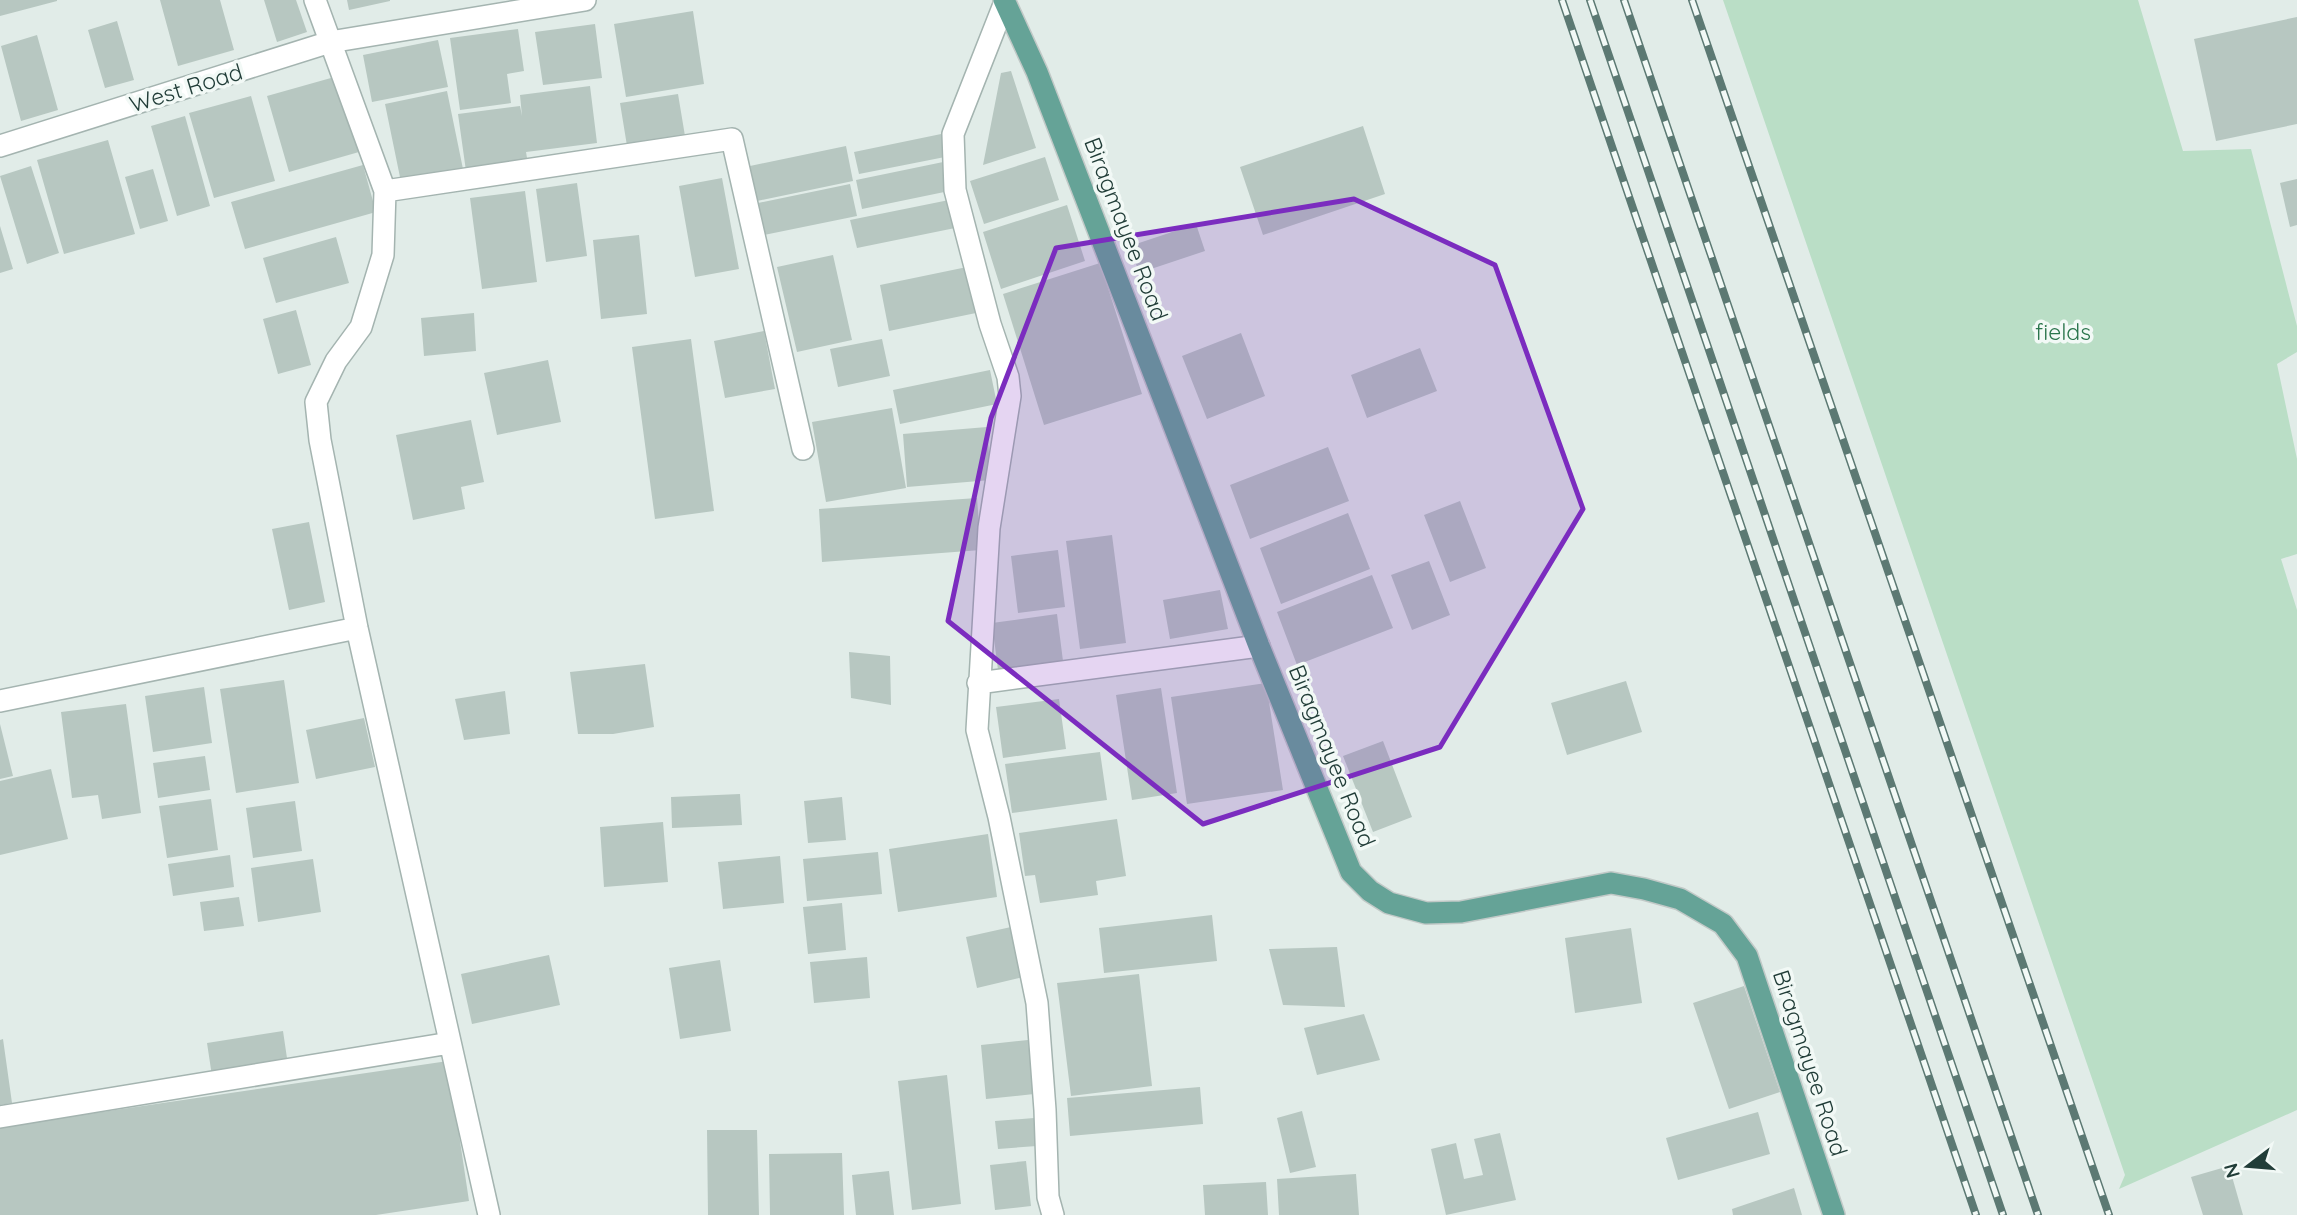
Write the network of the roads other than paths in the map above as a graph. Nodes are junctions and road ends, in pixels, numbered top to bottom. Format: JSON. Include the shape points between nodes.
{"nodes":[{"id":1,"x":316,"y":0,"type":"edge"},
{"id":2,"x":585,"y":0,"type":"edge"},
{"id":3,"x":1005,"y":1,"type":"edge"},
{"id":4,"x":330,"y":42,"type":"junction"},
{"id":5,"x":0,"y":146,"type":"edge"},
{"id":6,"x":385,"y":191,"type":"junction"},
{"id":7,"x":803,"y":449,"type":"dead end"},
{"id":8,"x":357,"y":628,"type":"junction"},
{"id":9,"x":1259,"y":646,"type":"junction"},
{"id":10,"x":978,"y":683,"type":"junction"},
{"id":11,"x":0,"y":701,"type":"edge"},
{"id":12,"x":450,"y":1043,"type":"junction"},
{"id":13,"x":0,"y":1117,"type":"edge"},
{"id":14,"x":489,"y":1215,"type":"edge"},
{"id":15,"x":1053,"y":1215,"type":"edge"},
{"id":16,"x":1834,"y":1215,"type":"edge"}],
"edges":[{"from":1,"to":4,"type":"street"},
{"from":2,"to":4,"type":"street","name":"West Road"},
{"from":3,"to":9,"type":"main road","name":"Biragmayee Road","via":[[1037,72]]},
{"from":3,"to":10,"type":"street","via":[[953,134],[955,190],[1010,396],[989,528]]},
{"from":4,"to":5,"type":"street","name":"West Road"},
{"from":4,"to":6,"type":"street"},
{"from":6,"to":7,"type":"street","via":[[732,139]]},
{"from":6,"to":8,"type":"street","via":[[383,255],[361,327],[336,361],[316,402]]},
{"from":8,"to":11,"type":"street"},
{"from":8,"to":12,"type":"street"},
{"from":9,"to":10,"type":"street"},
{"from":9,"to":16,"type":"main road","name":"Biragmayee Road","via":[[1351,872],[1388,903],[1426,913],[1461,912],[1611,883],[1680,898],[1723,924],[1746,956],[1756,981]]},
{"from":10,"to":15,"type":"street","via":[[976,730],[1037,1003],[1048,1197]]},
{"from":12,"to":13,"type":"street"},
{"from":12,"to":14,"type":"street"}]}
